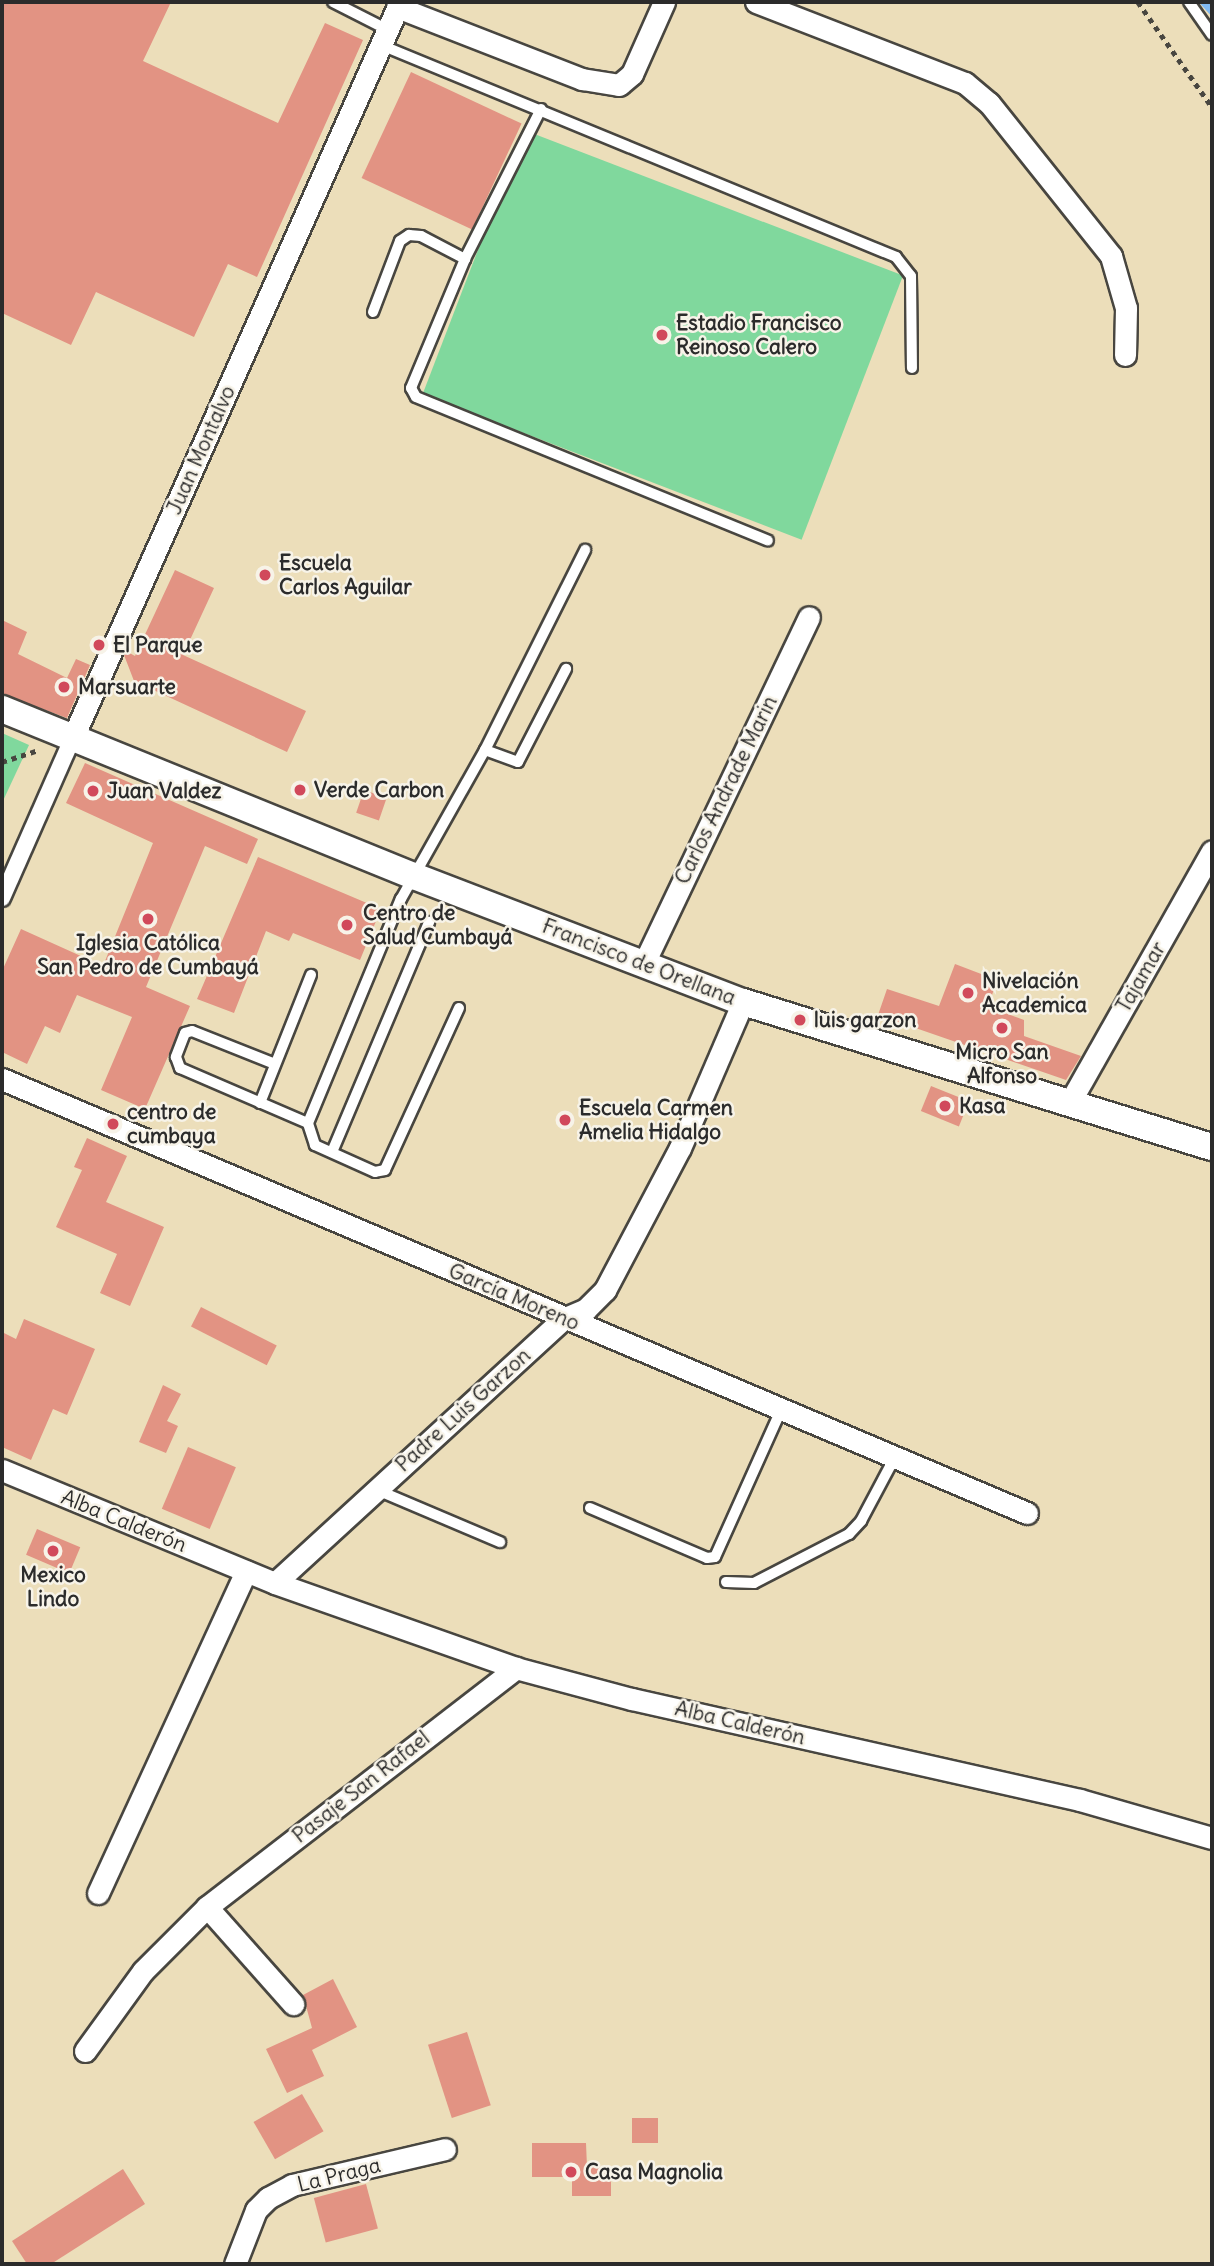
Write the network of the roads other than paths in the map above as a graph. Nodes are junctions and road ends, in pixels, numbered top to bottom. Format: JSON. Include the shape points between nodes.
{"nodes":[{"id":1,"x":333,"y":2,"type":"edge"},
{"id":2,"x":664,"y":2,"type":"edge"},
{"id":3,"x":756,"y":2,"type":"edge"},
{"id":4,"x":1189,"y":2,"type":"edge"},
{"id":5,"x":398,"y":4,"type":"edge"},
{"id":6,"x":1212,"y":35,"type":"edge"},
{"id":7,"x":384,"y":37,"type":"junction"},
{"id":8,"x":541,"y":108,"type":"junction"},
{"id":9,"x":465,"y":259,"type":"junction"},
{"id":10,"x":373,"y":312,"type":"dead end"},
{"id":11,"x":1125,"y":355,"type":"dead end"},
{"id":12,"x":912,"y":369,"type":"dead end"},
{"id":13,"x":768,"y":541,"type":"dead end"},
{"id":14,"x":584,"y":550,"type":"dead end"},
{"id":15,"x":808,"y":617,"type":"dead end"},
{"id":16,"x":566,"y":669,"type":"dead end"},
{"id":17,"x":2,"y":709,"type":"edge"},
{"id":18,"x":74,"y":737,"type":"junction"},
{"id":19,"x":485,"y":750,"type":"junction"},
{"id":20,"x":1212,"y":851,"type":"edge"},
{"id":21,"x":414,"y":876,"type":"junction"},
{"id":22,"x":2,"y":898,"type":"edge"},
{"id":23,"x":429,"y":922,"type":"dead end"},
{"id":24,"x":644,"y":963,"type":"junction"},
{"id":25,"x":312,"y":975,"type":"dead end"},
{"id":26,"x":743,"y":1002,"type":"junction"},
{"id":27,"x":459,"y":1008,"type":"dead end"},
{"id":28,"x":275,"y":1064,"type":"junction"},
{"id":29,"x":2,"y":1079,"type":"edge"},
{"id":30,"x":1070,"y":1102,"type":"junction"},
{"id":31,"x":260,"y":1103,"type":"junction"},
{"id":32,"x":308,"y":1124,"type":"junction"},
{"id":33,"x":1212,"y":1147,"type":"edge"},
{"id":34,"x":332,"y":1152,"type":"junction"},
{"id":35,"x":563,"y":1319,"type":"junction"},
{"id":36,"x":781,"y":1410,"type":"junction"},
{"id":37,"x":895,"y":1457,"type":"junction"},
{"id":38,"x":4,"y":1479,"type":"edge"},
{"id":39,"x":374,"y":1489,"type":"junction"},
{"id":40,"x":590,"y":1508,"type":"dead end"},
{"id":41,"x":1027,"y":1513,"type":"dead end"},
{"id":42,"x":500,"y":1542,"type":"dead end"},
{"id":43,"x":246,"y":1572,"type":"junction"},
{"id":44,"x":726,"y":1582,"type":"dead end"},
{"id":45,"x":275,"y":1583,"type":"junction"},
{"id":46,"x":516,"y":1668,"type":"junction"},
{"id":47,"x":1212,"y":1838,"type":"edge"},
{"id":48,"x":99,"y":1893,"type":"dead end"},
{"id":49,"x":207,"y":1908,"type":"junction"},
{"id":50,"x":293,"y":2004,"type":"dead end"},
{"id":51,"x":85,"y":2050,"type":"dead end"},
{"id":52,"x":445,"y":2149,"type":"dead end"},
{"id":53,"x":234,"y":2264,"type":"edge"}],
"edges":[{"from":1,"to":7,"type":"lane"},
{"from":2,"to":5,"type":"street","via":[[632,74],[619,85],[582,79]]},
{"from":3,"to":11,"type":"street","via":[[965,83],[989,103],[1111,256],[1122,279]]},
{"from":4,"to":6,"type":"lane"},
{"from":5,"to":7,"type":"street","name":"Juan Montalvo"},
{"from":7,"to":8,"type":"lane"},
{"from":7,"to":18,"type":"street","name":"Juan Montalvo"},
{"from":8,"to":9,"type":"lane"},
{"from":8,"to":12,"type":"lane","via":[[896,257],[911,276]]},
{"from":9,"to":10,"type":"lane","via":[[421,236],[409,235],[400,241]]},
{"from":9,"to":13,"type":"lane","via":[[411,388],[416,397]]},
{"from":14,"to":19,"type":"lane"},
{"from":15,"to":24,"type":"street","name":"Carlos Andrade Marin"},
{"from":16,"to":19,"type":"lane","via":[[518,762]]},
{"from":17,"to":18,"type":"street","name":"Francisco de Orellana"},
{"from":18,"to":21,"type":"street","name":"Francisco de Orellana"},
{"from":18,"to":22,"type":"street","name":"Juan Montalvo"},
{"from":19,"to":21,"type":"lane"},
{"from":20,"to":30,"type":"street","name":"Tajamar"},
{"from":21,"to":24,"type":"street","name":"Francisco de Orellana"},
{"from":21,"to":32,"type":"lane"},
{"from":23,"to":34,"type":"lane"},
{"from":24,"to":26,"type":"street","name":"Francisco de Orellana"},
{"from":25,"to":28,"type":"lane"},
{"from":26,"to":30,"type":"street","name":"Francisco de Orellana"},
{"from":26,"to":35,"type":"street","name":"Padre Luis Garzon","via":[[680,1148],[605,1290],[586,1309]]},
{"from":27,"to":34,"type":"lane","via":[[385,1170],[375,1172]]},
{"from":28,"to":31,"type":"lane"},
{"from":28,"to":31,"type":"lane","via":[[192,1031],[178,1046],[180,1068]]},
{"from":29,"to":35,"type":"street","name":"García Moreno"},
{"from":30,"to":33,"type":"street","name":"Francisco de Orellana"},
{"from":31,"to":32,"type":"lane"},
{"from":32,"to":34,"type":"lane","via":[[310,1139]]},
{"from":35,"to":36,"type":"street","name":"García Moreno"},
{"from":35,"to":39,"type":"street","name":"Padre Luis Garzon"},
{"from":36,"to":37,"type":"street","name":"García Moreno"},
{"from":36,"to":40,"type":"lane","via":[[715,1557],[707,1558]]},
{"from":37,"to":41,"type":"street","name":"García Moreno"},
{"from":37,"to":44,"type":"lane","via":[[861,1521],[849,1534],[754,1583]]},
{"from":38,"to":43,"type":"street","name":"Alba Calderón"},
{"from":39,"to":42,"type":"lane"},
{"from":39,"to":45,"type":"street","name":"Padre Luis Garzon"},
{"from":43,"to":45,"type":"street","name":"Alba Calderón"},
{"from":43,"to":48,"type":"street"},
{"from":45,"to":46,"type":"street","name":"Alba Calderón"},
{"from":46,"to":47,"type":"street","name":"Alba Calderón","via":[[632,1699],[1080,1800]]},
{"from":46,"to":49,"type":"street","name":"Pasaje San Rafael"},
{"from":49,"to":50,"type":"street"},
{"from":49,"to":51,"type":"street","name":"Pasaje San Rafael","via":[[143,1971]]},
{"from":52,"to":53,"type":"street","name":"La Praga","via":[[292,2185],[268,2198],[256,2210]]}]}
